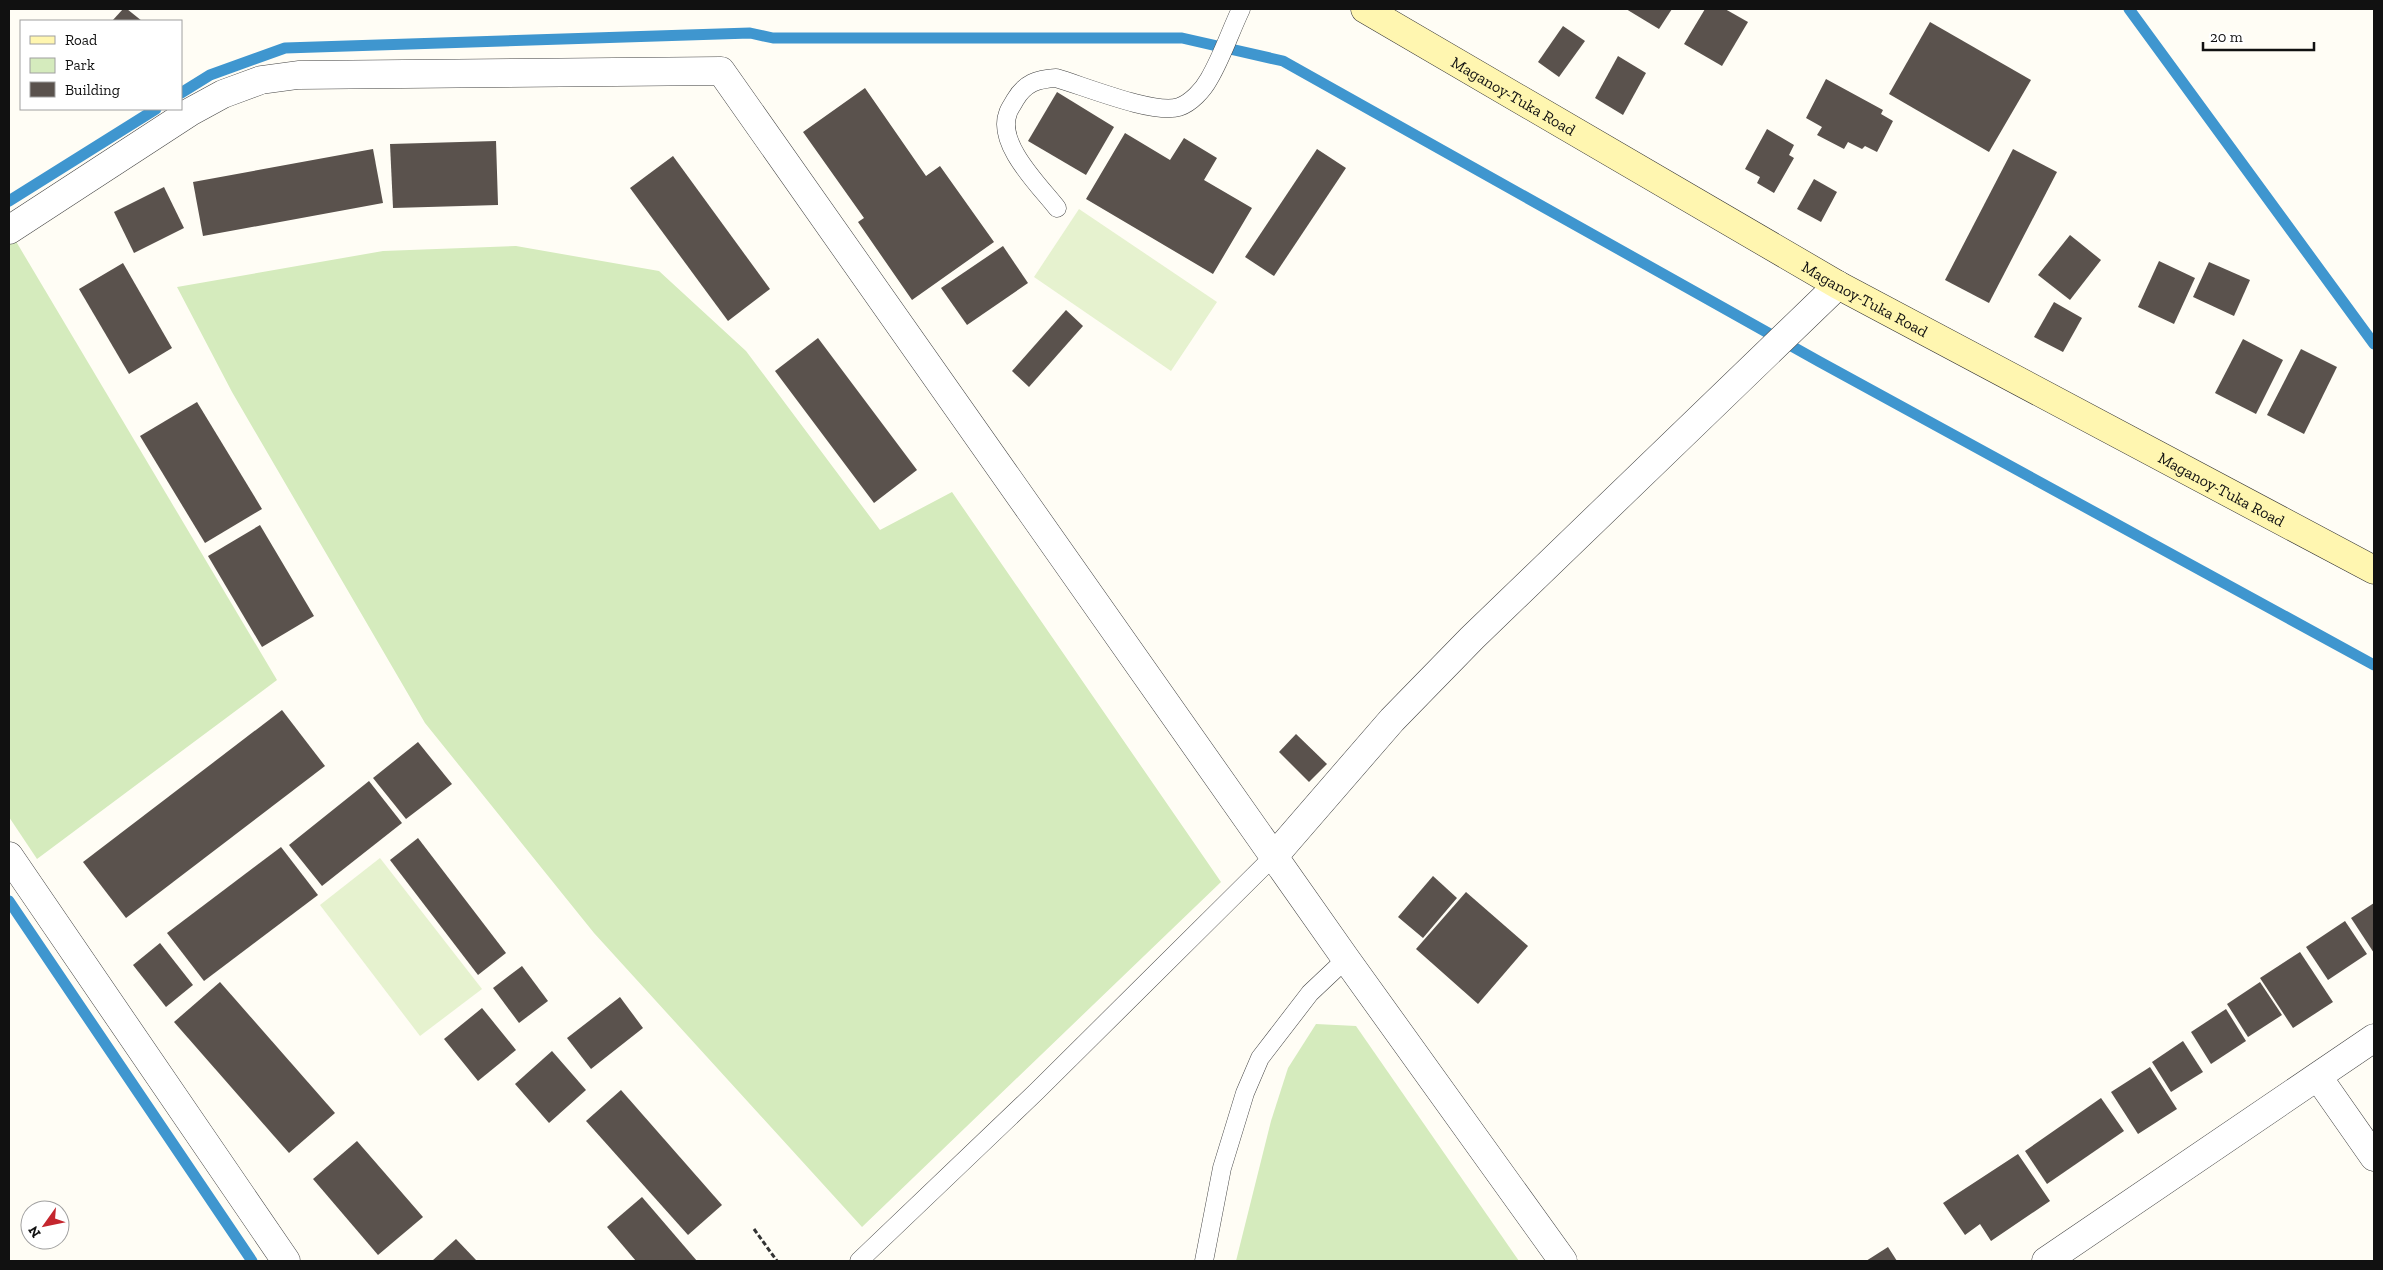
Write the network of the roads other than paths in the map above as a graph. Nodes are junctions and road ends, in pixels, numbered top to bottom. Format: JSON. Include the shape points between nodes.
{"nodes":[{"id":1,"x":1241,"y":9,"type":"edge"},
{"id":2,"x":1365,"y":9,"type":"edge"},
{"id":3,"x":1058,"y":208,"type":"dead end"},
{"id":4,"x":9,"y":230,"type":"edge"},
{"id":5,"x":1838,"y":285,"type":"junction"},
{"id":6,"x":2374,"y":570,"type":"edge"},
{"id":7,"x":1275,"y":855,"type":"junction"},
{"id":8,"x":9,"y":856,"type":"edge"},
{"id":9,"x":1346,"y":959,"type":"junction"},
{"id":10,"x":2374,"y":1038,"type":"edge"},
{"id":11,"x":2318,"y":1076,"type":"junction"},
{"id":12,"x":2374,"y":1157,"type":"edge"},
{"id":13,"x":286,"y":1261,"type":"edge"},
{"id":14,"x":859,"y":1261,"type":"edge"},
{"id":15,"x":1204,"y":1261,"type":"edge"},
{"id":16,"x":1563,"y":1261,"type":"edge"},
{"id":17,"x":2046,"y":1261,"type":"edge"}],
"edges":[{"from":1,"to":3,"type":"lane","via":[[1209,79],[1180,107],[1150,107],[1056,78],[1042,79],[1020,90],[1007,114],[1008,139],[1013,152]]},
{"from":2,"to":5,"type":"main road","name":"Maganoy-Tuka Road"},
{"from":4,"to":7,"type":"street","via":[[190,112],[223,94],[261,80],[298,75],[721,71]]},
{"from":5,"to":6,"type":"main road","name":"Maganoy-Tuka Road"},
{"from":5,"to":7,"type":"street","via":[[1472,638],[1392,720]]},
{"from":7,"to":9,"type":"street"},
{"from":7,"to":14,"type":"lane","via":[[1043,1085]]},
{"from":8,"to":13,"type":"street"},
{"from":9,"to":15,"type":"lane","via":[[1310,993],[1260,1058],[1245,1093],[1222,1168]]},
{"from":9,"to":16,"type":"street"},
{"from":10,"to":11,"type":"street"},
{"from":11,"to":12,"type":"street"},
{"from":11,"to":17,"type":"street"}]}
